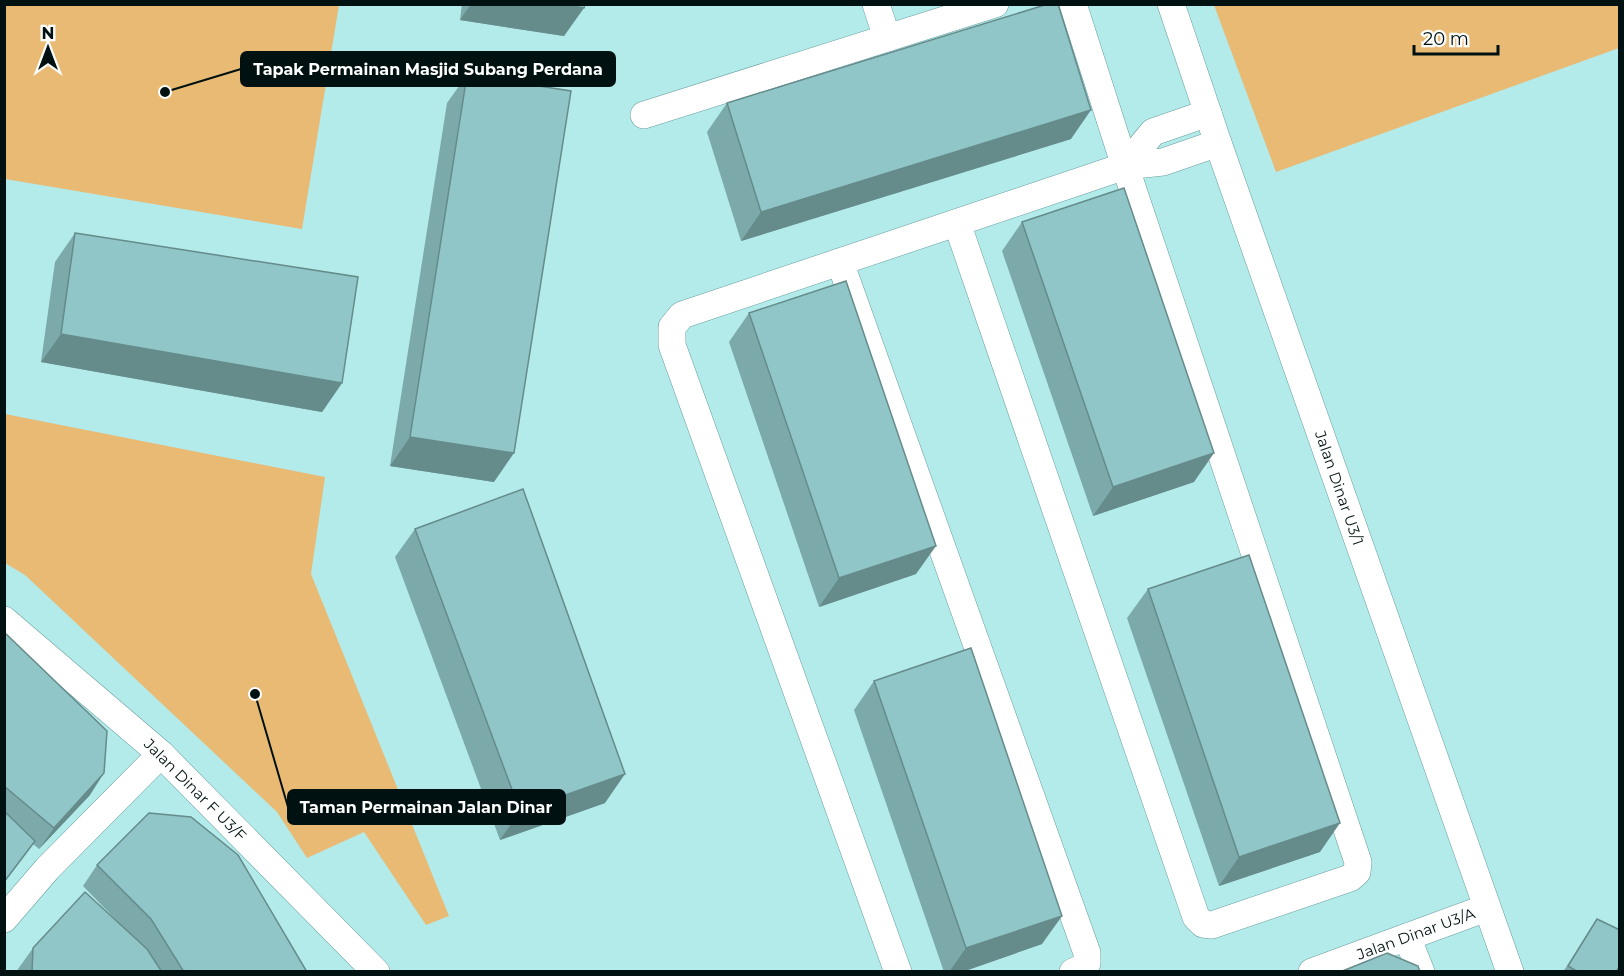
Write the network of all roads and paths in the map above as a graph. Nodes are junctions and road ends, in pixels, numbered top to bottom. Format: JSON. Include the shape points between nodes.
{"nodes":[{"id":1,"x":876,"y":4,"type":"edge"},
{"id":2,"x":995,"y":4,"type":"edge"},
{"id":3,"x":1073,"y":4,"type":"edge"},
{"id":4,"x":1172,"y":4,"type":"edge"},
{"id":5,"x":887,"y":38,"type":"junction"},
{"id":6,"x":1208,"y":113,"type":"junction"},
{"id":7,"x":644,"y":115,"type":"dead end"},
{"id":8,"x":1218,"y":143,"type":"junction"},
{"id":9,"x":1125,"y":166,"type":"junction"},
{"id":10,"x":957,"y":223,"type":"junction"},
{"id":11,"x":840,"y":262,"type":"junction"},
{"id":12,"x":4,"y":620,"type":"edge"},
{"id":13,"x":161,"y":754,"type":"junction"},
{"id":14,"x":1486,"y":908,"type":"junction"},
{"id":15,"x":4,"y":919,"type":"edge"},
{"id":16,"x":1407,"y":937,"type":"junction"},
{"id":17,"x":376,"y":972,"type":"edge"},
{"id":18,"x":898,"y":972,"type":"edge"},
{"id":19,"x":1073,"y":972,"type":"edge"},
{"id":20,"x":1312,"y":972,"type":"edge"},
{"id":21,"x":1421,"y":972,"type":"edge"},
{"id":22,"x":1510,"y":972,"type":"edge"}],
"edges":[{"from":1,"to":5,"type":"street"},
{"from":2,"to":5,"type":"street"},
{"from":3,"to":9,"type":"street"},
{"from":4,"to":6,"type":"street","name":"Jalan Dinar U3/1"},
{"from":5,"to":7,"type":"street"},
{"from":6,"to":8,"type":"street","name":"Jalan Dinar U3/1"},
{"from":6,"to":9,"type":"street","via":[[1153,132]]},
{"from":8,"to":9,"type":"street","via":[[1163,162]]},
{"from":8,"to":14,"type":"street","name":"Jalan Dinar U3/1"},
{"from":9,"to":10,"type":"street"},
{"from":9,"to":10,"type":"street","via":[[1358,862],[1357,872],[1350,878],[1212,924],[1203,924],[1196,917]]},
{"from":10,"to":11,"type":"street"},
{"from":11,"to":18,"type":"street","via":[[682,315],[672,327],[672,345]]},
{"from":11,"to":19,"type":"street","via":[[1087,953],[1087,963]]},
{"from":12,"to":13,"type":"street","name":"Jalan Dinar F U3/F"},
{"from":13,"to":15,"type":"street","via":[[47,869]]},
{"from":13,"to":17,"type":"street","name":"Jalan Dinar F U3/F"},
{"from":14,"to":16,"type":"street","name":"Jalan Dinar U3/A"},
{"from":14,"to":22,"type":"street","name":"Jalan Dinar U3/1"},
{"from":16,"to":20,"type":"street","name":"Jalan Dinar U3/A"},
{"from":16,"to":21,"type":"street"}]}
